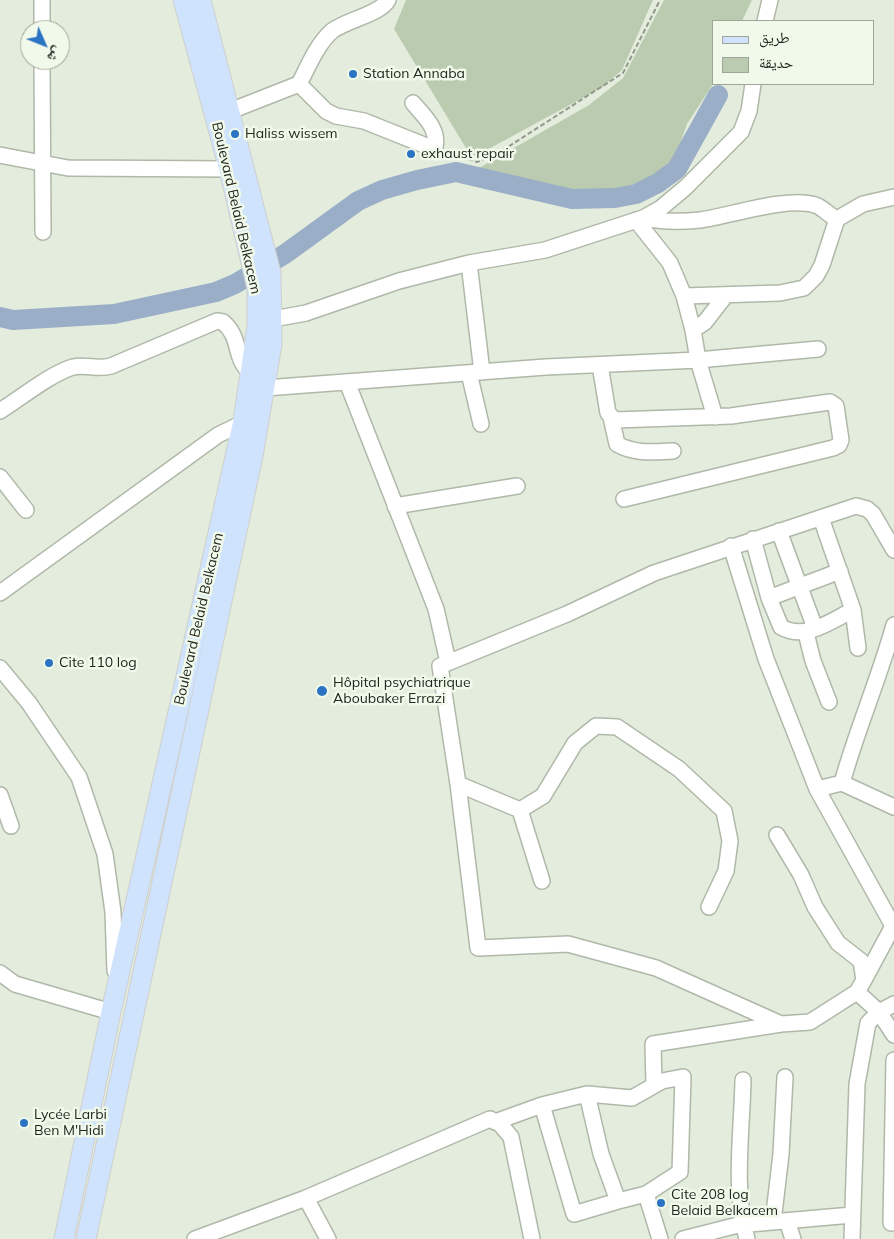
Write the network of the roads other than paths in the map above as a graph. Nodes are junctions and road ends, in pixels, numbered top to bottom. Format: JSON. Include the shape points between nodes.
{"nodes":[{"id":1,"x":42,"y":0,"type":"edge"},
{"id":2,"x":183,"y":0,"type":"edge"},
{"id":3,"x":201,"y":0,"type":"edge"},
{"id":4,"x":770,"y":0,"type":"edge"},
{"id":5,"x":389,"y":1,"type":"edge"},
{"id":6,"x":42,"y":20,"type":"edge"},
{"id":7,"x":765,"y":20,"type":"edge"},
{"id":8,"x":42,"y":70,"type":"edge"},
{"id":9,"x":299,"y":84,"type":"junction"},
{"id":10,"x":753,"y":85,"type":"edge"},
{"id":11,"x":413,"y":103,"type":"dead end"},
{"id":12,"x":223,"y":115,"type":"junction"},
{"id":13,"x":0,"y":155,"type":"edge"},
{"id":14,"x":41,"y":164,"type":"junction"},
{"id":15,"x":229,"y":168,"type":"junction"},
{"id":16,"x":894,"y":197,"type":"edge"},
{"id":17,"x":640,"y":219,"type":"junction"},
{"id":18,"x":837,"y":219,"type":"junction"},
{"id":19,"x":43,"y":232,"type":"dead end"},
{"id":20,"x":469,"y":263,"type":"junction"},
{"id":21,"x":264,"y":266,"type":"junction"},
{"id":22,"x":726,"y":295,"type":"junction"},
{"id":23,"x":684,"y":296,"type":"junction"},
{"id":24,"x":273,"y":319,"type":"junction"},
{"id":25,"x":693,"y":330,"type":"junction"},
{"id":26,"x":818,"y":349,"type":"dead end"},
{"id":27,"x":698,"y":360,"type":"junction"},
{"id":28,"x":600,"y":365,"type":"junction"},
{"id":29,"x":476,"y":372,"type":"junction"},
{"id":30,"x":252,"y":373,"type":"junction"},
{"id":31,"x":347,"y":382,"type":"junction"},
{"id":32,"x":265,"y":388,"type":"junction"},
{"id":33,"x":0,"y":411,"type":"edge"},
{"id":34,"x":611,"y":417,"type":"junction"},
{"id":35,"x":715,"y":417,"type":"junction"},
{"id":36,"x":252,"y":419,"type":"junction"},
{"id":37,"x":481,"y":424,"type":"dead end"},
{"id":38,"x":673,"y":451,"type":"dead end"},
{"id":39,"x":0,"y":477,"type":"edge"},
{"id":40,"x":517,"y":486,"type":"dead end"},
{"id":41,"x":624,"y":499,"type":"dead end"},
{"id":42,"x":395,"y":506,"type":"junction"},
{"id":43,"x":26,"y":510,"type":"dead end"},
{"id":44,"x":821,"y":518,"type":"junction"},
{"id":45,"x":779,"y":531,"type":"junction"},
{"id":46,"x":753,"y":539,"type":"junction"},
{"id":47,"x":731,"y":546,"type":"junction"},
{"id":48,"x":894,"y":550,"type":"edge"},
{"id":49,"x":840,"y":571,"type":"junction"},
{"id":50,"x":799,"y":586,"type":"junction"},
{"id":51,"x":0,"y":593,"type":"edge"},
{"id":52,"x":770,"y":598,"type":"junction"},
{"id":53,"x":854,"y":610,"type":"junction"},
{"id":54,"x":894,"y":625,"type":"edge"},
{"id":55,"x":810,"y":630,"type":"junction"},
{"id":56,"x":858,"y":648,"type":"dead end"},
{"id":57,"x":448,"y":662,"type":"junction"},
{"id":58,"x":0,"y":668,"type":"edge"},
{"id":59,"x":829,"y":702,"type":"dead end"},
{"id":60,"x":842,"y":783,"type":"junction"},
{"id":61,"x":458,"y":784,"type":"junction"},
{"id":62,"x":818,"y":789,"type":"junction"},
{"id":63,"x":0,"y":795,"type":"edge"},
{"id":64,"x":894,"y":807,"type":"edge"},
{"id":65,"x":520,"y":810,"type":"junction"},
{"id":66,"x":11,"y":826,"type":"dead end"},
{"id":67,"x":777,"y":835,"type":"dead end"},
{"id":68,"x":542,"y":882,"type":"dead end"},
{"id":69,"x":709,"y":907,"type":"dead end"},
{"id":70,"x":0,"y":973,"type":"edge"},
{"id":71,"x":861,"y":986,"type":"junction"},
{"id":72,"x":116,"y":992,"type":"junction"},
{"id":73,"x":894,"y":1004,"type":"edge"},
{"id":74,"x":111,"y":1012,"type":"junction"},
{"id":75,"x":878,"y":1012,"type":"junction"},
{"id":76,"x":781,"y":1024,"type":"junction"},
{"id":77,"x":894,"y":1035,"type":"edge"},
{"id":78,"x":894,"y":1060,"type":"edge"},
{"id":79,"x":785,"y":1076,"type":"dead end"},
{"id":80,"x":743,"y":1080,"type":"dead end"},
{"id":81,"x":654,"y":1085,"type":"junction"},
{"id":82,"x":587,"y":1094,"type":"junction"},
{"id":83,"x":542,"y":1106,"type":"junction"},
{"id":84,"x":495,"y":1122,"type":"junction"},
{"id":85,"x":646,"y":1194,"type":"junction"},
{"id":86,"x":306,"y":1198,"type":"junction"},
{"id":87,"x":618,"y":1201,"type":"junction"},
{"id":88,"x":852,"y":1215,"type":"junction"},
{"id":89,"x":780,"y":1221,"type":"junction"},
{"id":90,"x":891,"y":1223,"type":"dead end"},
{"id":91,"x":745,"y":1232,"type":"edge"},
{"id":92,"x":64,"y":1239,"type":"edge"},
{"id":93,"x":86,"y":1239,"type":"edge"},
{"id":94,"x":196,"y":1239,"type":"edge"},
{"id":95,"x":328,"y":1239,"type":"edge"},
{"id":96,"x":532,"y":1239,"type":"edge"},
{"id":97,"x":660,"y":1239,"type":"edge"},
{"id":98,"x":683,"y":1239,"type":"edge"},
{"id":99,"x":793,"y":1239,"type":"edge"},
{"id":100,"x":852,"y":1239,"type":"edge"}],
"edges":[{"from":1,"to":6,"type":"street"},
{"from":2,"to":12,"type":"main road","name":"Boulevard Belaid Belkacem"},
{"from":3,"to":12,"type":"main road","name":"Boulevard Belaid Belkacem"},
{"from":4,"to":7,"type":"street"},
{"from":5,"to":9,"type":"street","via":[[331,32]]},
{"from":8,"to":14,"type":"street"},
{"from":9,"to":11,"type":"street","via":[[326,111],[336,116],[364,121],[435,147],[437,137]]},
{"from":9,"to":12,"type":"street"},
{"from":10,"to":17,"type":"street","via":[[749,111],[740,132],[686,187],[661,208]]},
{"from":12,"to":15,"type":"main road","name":"Boulevard Belaid Belkacem"},
{"from":12,"to":21,"type":"main road","name":"Boulevard Belaid Belkacem"},
{"from":13,"to":14,"type":"street"},
{"from":14,"to":15,"type":"street","via":[[68,168]]},
{"from":14,"to":19,"type":"street"},
{"from":15,"to":21,"type":"main road","name":"Boulevard Belaid Belkacem"},
{"from":16,"to":18,"type":"street","via":[[863,204]]},
{"from":17,"to":18,"type":"street","via":[[662,222],[701,220],[763,207],[804,203],[816,205]]},
{"from":17,"to":20,"type":"street","via":[[545,250]]},
{"from":17,"to":23,"type":"street","via":[[670,263]]},
{"from":18,"to":22,"type":"street","via":[[819,270],[804,288],[780,294]]},
{"from":20,"to":24,"type":"street","via":[[399,281],[306,313]]},
{"from":20,"to":29,"type":"street"},
{"from":21,"to":24,"type":"main road","name":"Boulevard Belaid Belkacem"},
{"from":21,"to":30,"type":"main road","name":"Boulevard Belaid Belkacem","via":[[257,288]]},
{"from":22,"to":23,"type":"street"},
{"from":22,"to":25,"type":"street","via":[[705,322]]},
{"from":23,"to":25,"type":"street"},
{"from":24,"to":32,"type":"main road","name":"Boulevard Belaid Belkacem"},
{"from":25,"to":27,"type":"street"},
{"from":26,"to":27,"type":"street"},
{"from":27,"to":28,"type":"street"},
{"from":27,"to":35,"type":"street"},
{"from":28,"to":29,"type":"street"},
{"from":28,"to":34,"type":"street"},
{"from":29,"to":31,"type":"street"},
{"from":29,"to":37,"type":"street"},
{"from":30,"to":33,"type":"street","via":[[241,362],[235,335],[224,322],[217,321],[111,366],[83,365],[65,370]]},
{"from":30,"to":36,"type":"main road","name":"Boulevard Belaid Belkacem"},
{"from":31,"to":32,"type":"street"},
{"from":31,"to":42,"type":"street"},
{"from":32,"to":36,"type":"main road","name":"Boulevard Belaid Belkacem"},
{"from":34,"to":35,"type":"street","via":[[620,421]]},
{"from":34,"to":38,"type":"street","via":[[616,444],[648,452]]},
{"from":35,"to":41,"type":"street","via":[[830,402],[836,406],[841,440],[833,448]]},
{"from":36,"to":51,"type":"street","via":[[218,436]]},
{"from":36,"to":72,"type":"main road","name":"Boulevard Belaid Belkacem"},
{"from":36,"to":93,"type":"main road","name":"Boulevard Belaid Belkacem"},
{"from":39,"to":43,"type":"street"},
{"from":40,"to":42,"type":"street"},
{"from":42,"to":57,"type":"street","via":[[436,609]]},
{"from":44,"to":45,"type":"street"},
{"from":44,"to":48,"type":"street","via":[[856,506],[867,508]]},
{"from":44,"to":49,"type":"street"},
{"from":45,"to":46,"type":"street"},
{"from":45,"to":50,"type":"street"},
{"from":46,"to":47,"type":"street"},
{"from":46,"to":52,"type":"street"},
{"from":47,"to":57,"type":"street","via":[[654,573],[567,614]]},
{"from":47,"to":62,"type":"street","via":[[766,659]]},
{"from":49,"to":50,"type":"street"},
{"from":49,"to":53,"type":"street"},
{"from":50,"to":52,"type":"street"},
{"from":50,"to":55,"type":"street"},
{"from":52,"to":55,"type":"street","via":[[781,628],[790,632]]},
{"from":53,"to":55,"type":"street"},
{"from":53,"to":56,"type":"street"},
{"from":54,"to":60,"type":"street","via":[[882,670],[857,732]]},
{"from":55,"to":59,"type":"street","via":[[813,661]]},
{"from":57,"to":61,"type":"street","via":[[440,666]]},
{"from":58,"to":72,"type":"street","via":[[29,703],[79,777],[105,854],[113,912]]},
{"from":60,"to":62,"type":"street"},
{"from":60,"to":64,"type":"street"},
{"from":61,"to":65,"type":"street"},
{"from":61,"to":76,"type":"street","via":[[478,948],[568,944],[656,968]]},
{"from":62,"to":71,"type":"street","via":[[893,926]]},
{"from":63,"to":66,"type":"street"},
{"from":65,"to":68,"type":"street"},
{"from":65,"to":69,"type":"street","via":[[543,796],[575,743],[596,726],[617,726],[678,769],[724,812],[730,841],[726,871]]},
{"from":67,"to":71,"type":"street","via":[[838,943],[861,960]]},
{"from":70,"to":74,"type":"street","via":[[22,986]]},
{"from":71,"to":75,"type":"street"},
{"from":71,"to":76,"type":"street","via":[[810,1022]]},
{"from":72,"to":74,"type":"main road","name":"Boulevard Belaid Belkacem"},
{"from":73,"to":75,"type":"street"},
{"from":74,"to":92,"type":"main road","name":"Boulevard Belaid Belkacem"},
{"from":75,"to":77,"type":"street"},
{"from":75,"to":88,"type":"street","via":[[868,1023],[857,1084]]},
{"from":76,"to":81,"type":"street","via":[[653,1044]]},
{"from":78,"to":90,"type":"street"},
{"from":79,"to":89,"type":"street"},
{"from":80,"to":91,"type":"street","via":[[740,1191]]},
{"from":81,"to":82,"type":"street","via":[[632,1098]]},
{"from":81,"to":85,"type":"street","via":[[683,1076],[680,1172]]},
{"from":82,"to":83,"type":"street"},
{"from":82,"to":87,"type":"street","via":[[601,1154]]},
{"from":83,"to":84,"type":"street"},
{"from":83,"to":87,"type":"street","via":[[574,1214]]},
{"from":84,"to":86,"type":"street","via":[[490,1119]]},
{"from":84,"to":96,"type":"street","via":[[511,1137]]},
{"from":85,"to":87,"type":"street"},
{"from":85,"to":97,"type":"street"},
{"from":86,"to":94,"type":"street"},
{"from":86,"to":95,"type":"street"},
{"from":88,"to":89,"type":"street"},
{"from":88,"to":100,"type":"street"},
{"from":89,"to":91,"type":"street"},
{"from":89,"to":99,"type":"street"},
{"from":91,"to":98,"type":"street"}]}
